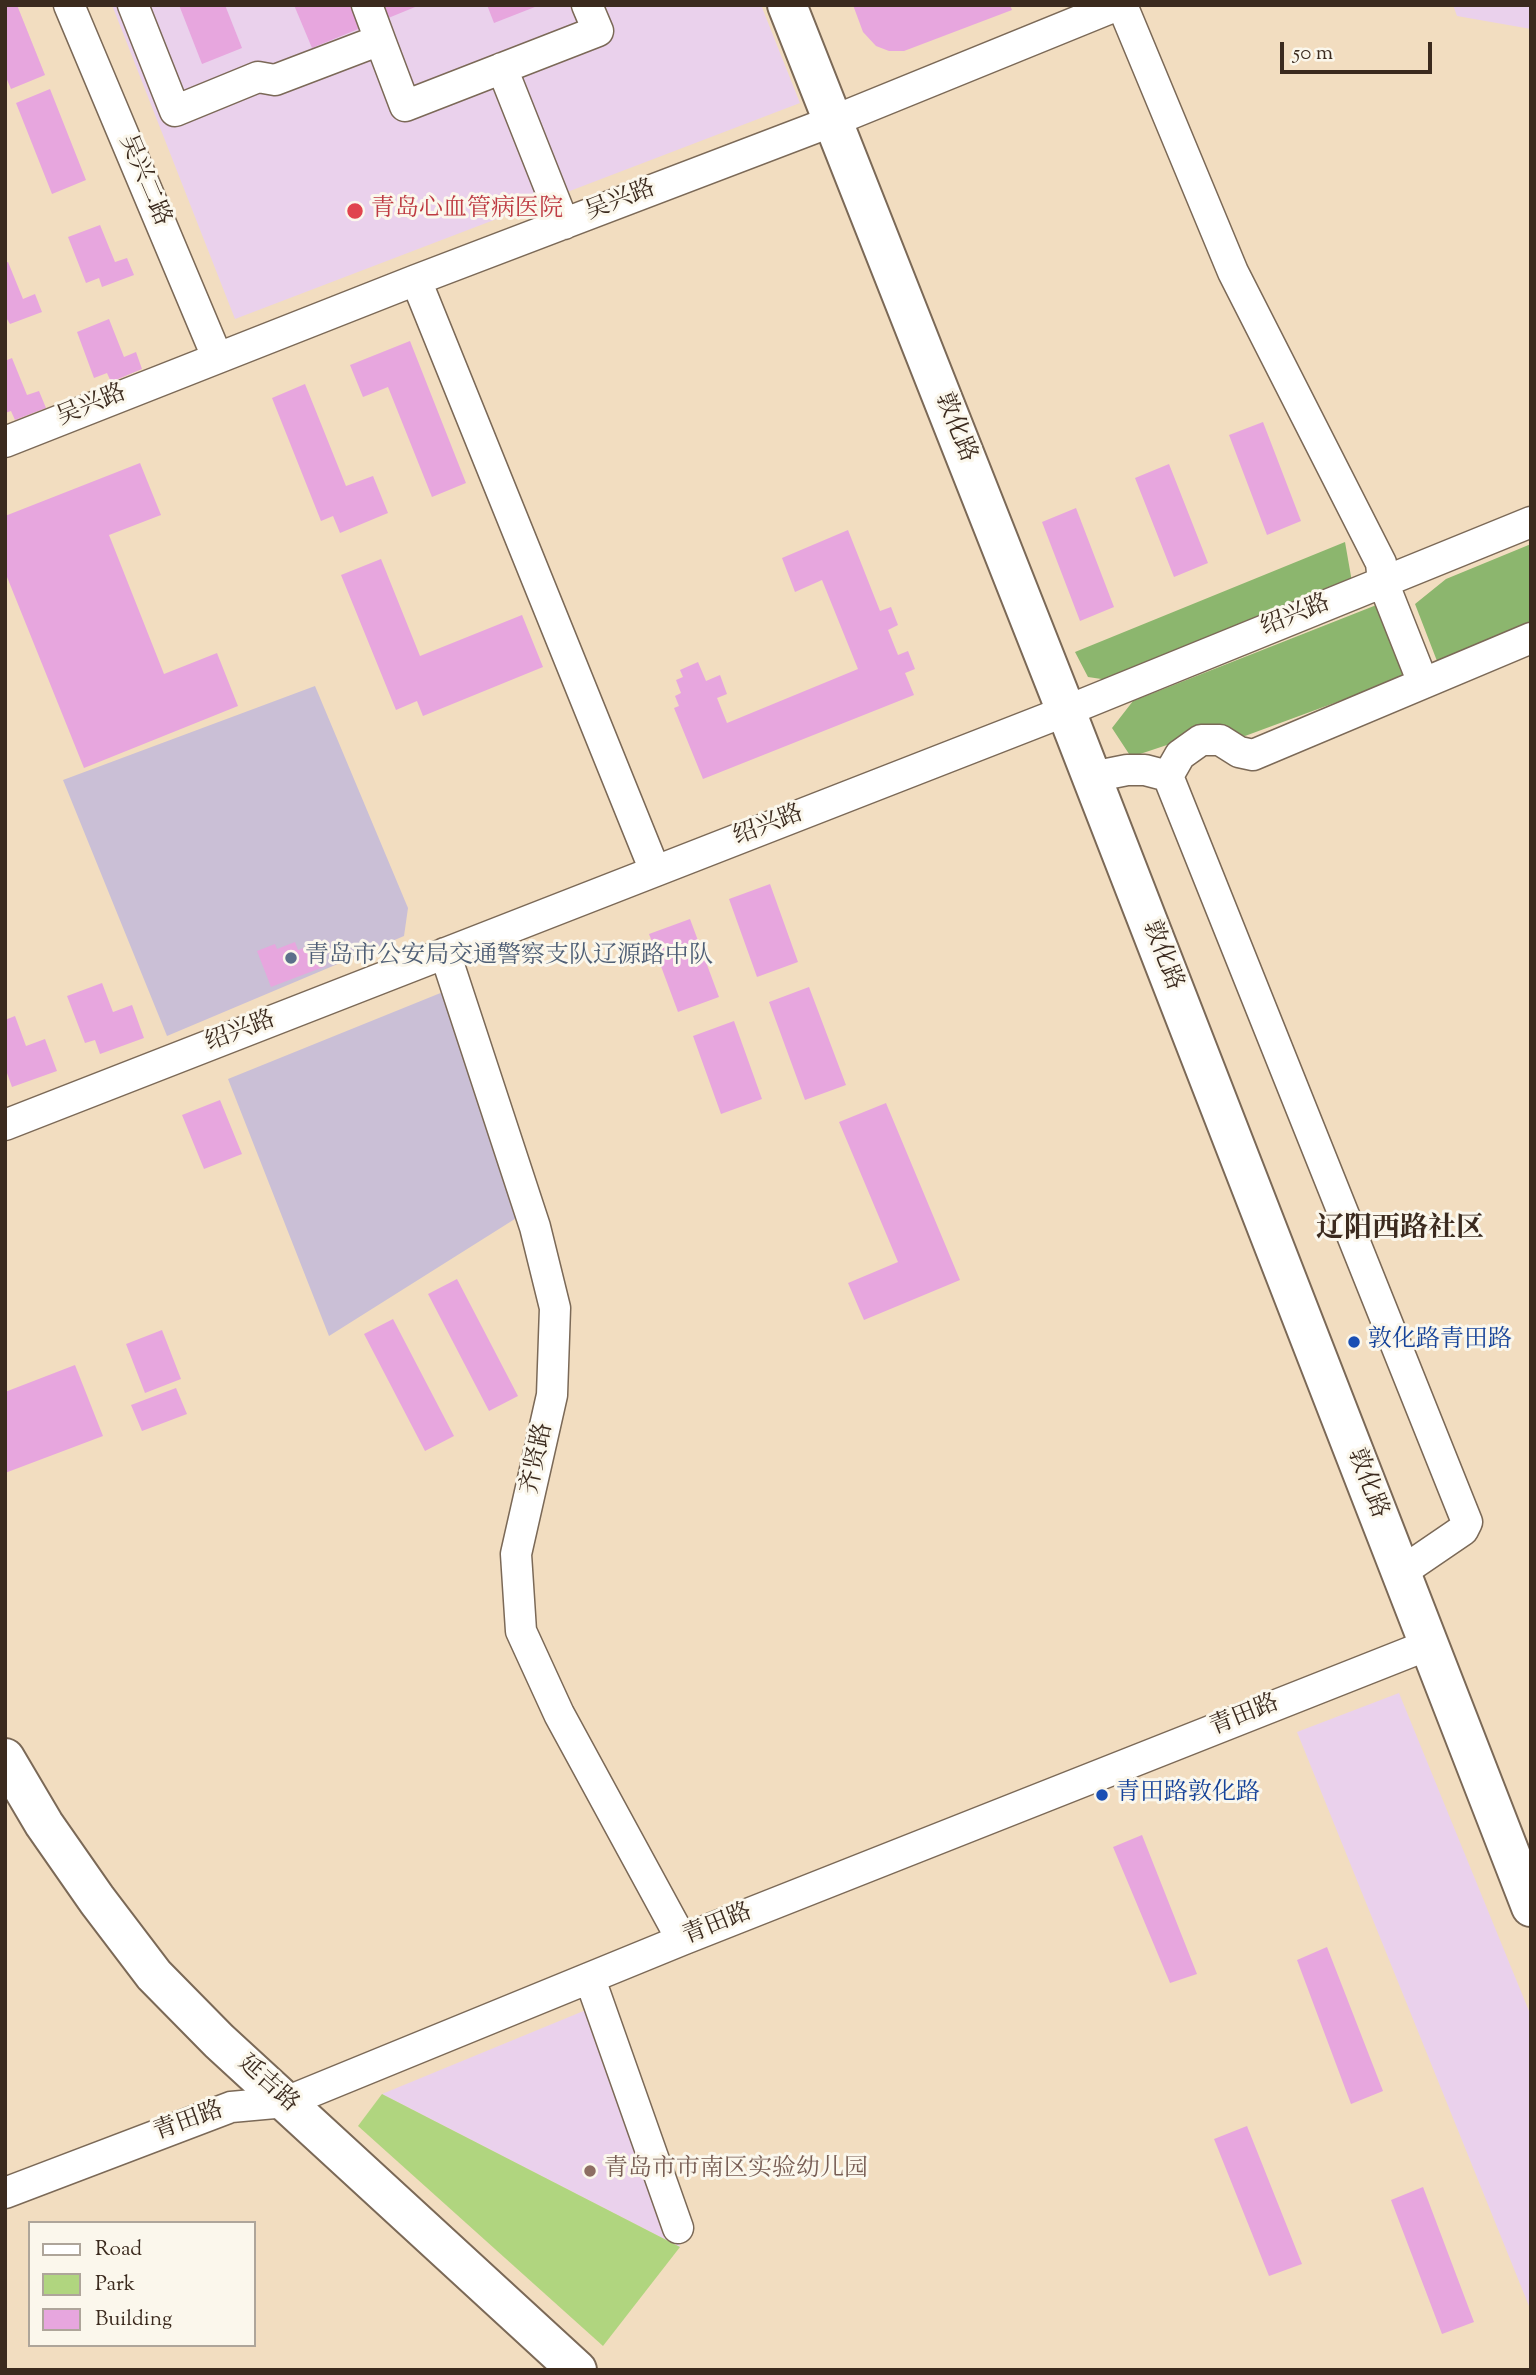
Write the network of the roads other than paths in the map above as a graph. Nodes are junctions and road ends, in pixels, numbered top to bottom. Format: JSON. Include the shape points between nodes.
{"nodes":[{"id":1,"x":69,"y":5,"type":"edge"},
{"id":2,"x":133,"y":5,"type":"edge"},
{"id":3,"x":367,"y":5,"type":"edge"},
{"id":4,"x":587,"y":5,"type":"edge"},
{"id":5,"x":787,"y":5,"type":"edge"},
{"id":6,"x":1120,"y":5,"type":"edge"},
{"id":7,"x":380,"y":40,"type":"junction"},
{"id":8,"x":502,"y":68,"type":"junction"},
{"id":9,"x":833,"y":121,"type":"junction"},
{"id":10,"x":564,"y":224,"type":"junction"},
{"id":11,"x":416,"y":280,"type":"junction"},
{"id":12,"x":218,"y":357,"type":"junction"},
{"id":13,"x":5,"y":442,"type":"edge"},
{"id":14,"x":1531,"y":522,"type":"edge"},
{"id":15,"x":1383,"y":582,"type":"junction"},
{"id":16,"x":1531,"y":638,"type":"edge"},
{"id":17,"x":1423,"y":683,"type":"junction"},
{"id":18,"x":1066,"y":710,"type":"junction"},
{"id":19,"x":1168,"y":776,"type":"junction"},
{"id":20,"x":1092,"y":777,"type":"junction"},
{"id":21,"x":656,"y":871,"type":"junction"},
{"id":22,"x":445,"y":953,"type":"junction"},
{"id":23,"x":5,"y":1125,"type":"edge"},
{"id":24,"x":1400,"y":1573,"type":"junction"},
{"id":25,"x":1427,"y":1645,"type":"junction"},
{"id":26,"x":5,"y":1758,"type":"edge"},
{"id":27,"x":1531,"y":1907,"type":"edge"},
{"id":28,"x":682,"y":1940,"type":"junction"},
{"id":29,"x":590,"y":1979,"type":"junction"},
{"id":30,"x":286,"y":2102,"type":"junction"},
{"id":31,"x":5,"y":2193,"type":"edge"},
{"id":32,"x":678,"y":2228,"type":"dead end"},
{"id":33,"x":577,"y":2370,"type":"edge"}],
"edges":[{"from":1,"to":12,"type":"street","name":"吴兴二路"},
{"from":2,"to":7,"type":"street","via":[[175,111],[258,77],[275,80]]},
{"from":3,"to":7,"type":"street"},
{"from":4,"to":8,"type":"street","via":[[598,31]]},
{"from":5,"to":9,"type":"main road","name":"敦化路"},
{"from":6,"to":9,"type":"street","name":"吴兴路"},
{"from":6,"to":15,"type":"street","via":[[1233,272],[1381,563]]},
{"from":7,"to":8,"type":"street","via":[[405,106]]},
{"from":8,"to":10,"type":"street"},
{"from":9,"to":10,"type":"street","name":"吴兴路"},
{"from":9,"to":18,"type":"main road","name":"敦化路"},
{"from":10,"to":11,"type":"street","name":"吴兴路"},
{"from":11,"to":12,"type":"street","name":"吴兴路"},
{"from":11,"to":21,"type":"street"},
{"from":12,"to":13,"type":"street","name":"吴兴路"},
{"from":14,"to":15,"type":"street","name":"绍兴路"},
{"from":15,"to":17,"type":"street"},
{"from":15,"to":18,"type":"street","name":"绍兴路"},
{"from":16,"to":17,"type":"street"},
{"from":17,"to":19,"type":"street","via":[[1253,755],[1220,740],[1201,740],[1180,755]]},
{"from":18,"to":20,"type":"main road","name":"敦化路"},
{"from":18,"to":21,"type":"street","name":"绍兴路"},
{"from":19,"to":20,"type":"street","via":[[1127,770]]},
{"from":19,"to":24,"type":"street","via":[[1467,1522],[1463,1530]]},
{"from":20,"to":24,"type":"main road","name":"敦化路"},
{"from":21,"to":22,"type":"street","name":"绍兴路"},
{"from":22,"to":23,"type":"street","name":"绍兴路"},
{"from":22,"to":28,"type":"street","name":"齐贤路","via":[[535,1227],[555,1308],[552,1395],[516,1554],[521,1631],[559,1714]]},
{"from":24,"to":25,"type":"main road","name":"敦化路"},
{"from":25,"to":27,"type":"main road","name":"敦化路"},
{"from":25,"to":28,"type":"street","name":"青田路"},
{"from":26,"to":30,"type":"main road","name":"延吉路","via":[[44,1824],[154,1975]]},
{"from":28,"to":29,"type":"street","name":"青田路"},
{"from":29,"to":30,"type":"street","name":"青田路"},
{"from":29,"to":32,"type":"street"},
{"from":30,"to":31,"type":"street","name":"青田路","via":[[231,2107]]},
{"from":30,"to":33,"type":"main road","name":"延吉路"}]}
